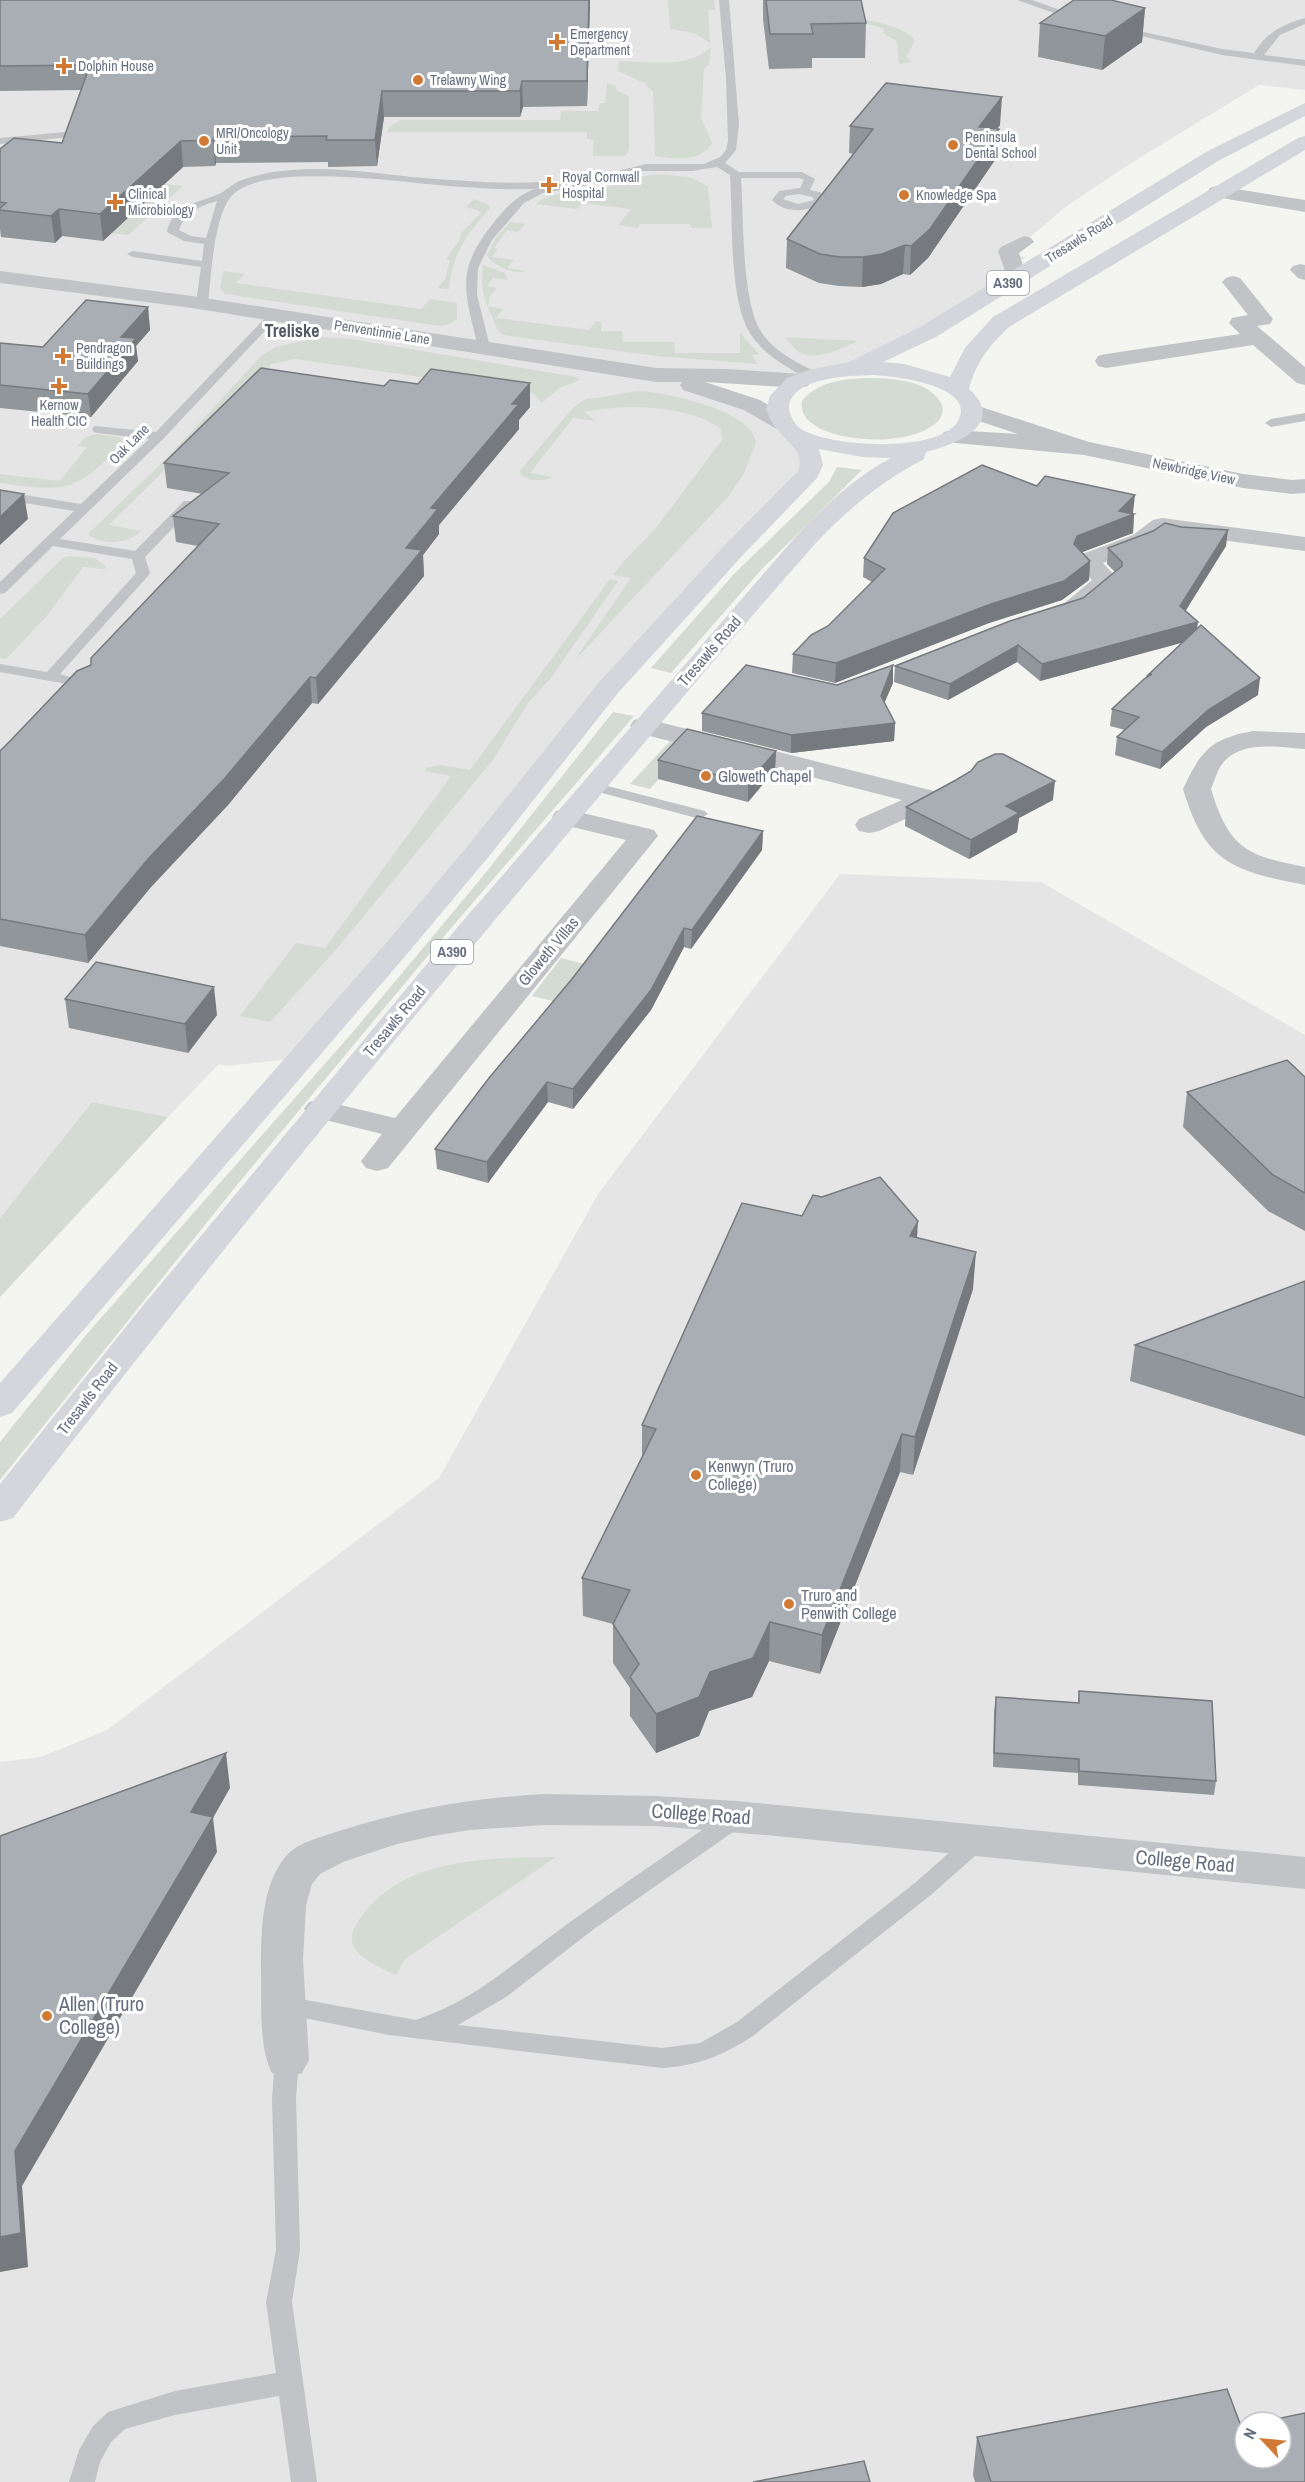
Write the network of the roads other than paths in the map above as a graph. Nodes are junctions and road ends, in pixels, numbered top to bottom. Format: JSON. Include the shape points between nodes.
{"nodes":[{"id":1,"x":724,"y":0,"type":"edge"},
{"id":2,"x":1022,"y":0,"type":"edge"},
{"id":3,"x":1305,"y":21,"type":"edge"},
{"id":4,"x":1091,"y":22,"type":"edge"},
{"id":5,"x":1113,"y":28,"type":"edge"},
{"id":6,"x":1258,"y":56,"type":"junction"},
{"id":7,"x":1305,"y":63,"type":"edge"},
{"id":8,"x":1305,"y":109,"type":"edge"},
{"id":9,"x":66,"y":135,"type":"edge"},
{"id":10,"x":0,"y":141,"type":"edge"},
{"id":11,"x":1305,"y":142,"type":"edge"},
{"id":12,"x":717,"y":163,"type":"junction"},
{"id":13,"x":735,"y":175,"type":"junction"},
{"id":14,"x":447,"y":183,"type":"junction"},
{"id":15,"x":574,"y":185,"type":"junction"},
{"id":16,"x":804,"y":191,"type":"dead end"},
{"id":17,"x":1217,"y":192,"type":"junction"},
{"id":18,"x":225,"y":196,"type":"junction"},
{"id":19,"x":513,"y":204,"type":"junction"},
{"id":20,"x":1305,"y":206,"type":"edge"},
{"id":21,"x":210,"y":242,"type":"junction"},
{"id":22,"x":1024,"y":242,"type":"dead end"},
{"id":23,"x":133,"y":254,"type":"dead end"},
{"id":24,"x":208,"y":265,"type":"junction"},
{"id":25,"x":0,"y":277,"type":"edge"},
{"id":26,"x":1016,"y":278,"type":"junction"},
{"id":27,"x":1233,"y":282,"type":"dead end"},
{"id":28,"x":202,"y":303,"type":"junction"},
{"id":29,"x":274,"y":315,"type":"junction"},
{"id":30,"x":1256,"y":338,"type":"junction"},
{"id":31,"x":484,"y":347,"type":"junction"},
{"id":32,"x":1106,"y":361,"type":"dead end"},
{"id":33,"x":854,"y":368,"type":"junction"},
{"id":34,"x":656,"y":375,"type":"junction"},
{"id":35,"x":807,"y":378,"type":"junction"},
{"id":36,"x":1305,"y":378,"type":"edge"},
{"id":37,"x":958,"y":390,"type":"junction"},
{"id":38,"x":972,"y":411,"type":"junction"},
{"id":39,"x":1305,"y":417,"type":"edge"},
{"id":40,"x":1271,"y":423,"type":"dead end"},
{"id":41,"x":788,"y":428,"type":"junction"},
{"id":42,"x":98,"y":429,"type":"dead end"},
{"id":43,"x":159,"y":436,"type":"junction"},
{"id":44,"x":948,"y":439,"type":"junction"},
{"id":45,"x":1084,"y":448,"type":"junction"},
{"id":46,"x":1305,"y":486,"type":"edge"},
{"id":47,"x":0,"y":495,"type":"edge"},
{"id":48,"x":189,"y":504,"type":"edge"},
{"id":49,"x":86,"y":509,"type":"junction"},
{"id":50,"x":52,"y":542,"type":"junction"},
{"id":51,"x":1305,"y":544,"type":"edge"},
{"id":52,"x":138,"y":556,"type":"junction"},
{"id":53,"x":0,"y":590,"type":"edge"},
{"id":54,"x":1051,"y":614,"type":"edge"},
{"id":55,"x":0,"y":668,"type":"edge"},
{"id":56,"x":51,"y":676,"type":"junction"},
{"id":57,"x":87,"y":687,"type":"edge"},
{"id":58,"x":644,"y":726,"type":"junction"},
{"id":59,"x":1305,"y":741,"type":"edge"},
{"id":60,"x":592,"y":786,"type":"junction"},
{"id":61,"x":952,"y":786,"type":"edge"},
{"id":62,"x":928,"y":798,"type":"junction"},
{"id":63,"x":700,"y":814,"type":"edge"},
{"id":64,"x":566,"y":817,"type":"junction"},
{"id":65,"x":869,"y":825,"type":"dead end"},
{"id":66,"x":1305,"y":876,"type":"edge"},
{"id":67,"x":320,"y":1109,"type":"junction"},
{"id":68,"x":402,"y":1129,"type":"junction"},
{"id":69,"x":377,"y":1161,"type":"dead end"},
{"id":70,"x":0,"y":1405,"type":"edge"},
{"id":71,"x":0,"y":1509,"type":"edge"},
{"id":72,"x":740,"y":1816,"type":"junction"},
{"id":73,"x":976,"y":1842,"type":"junction"},
{"id":74,"x":1305,"y":1873,"type":"edge"},
{"id":75,"x":284,"y":2005,"type":"junction"},
{"id":76,"x":414,"y":2029,"type":"junction"},
{"id":77,"x":287,"y":2060,"type":"joint"},
{"id":78,"x":290,"y":2382,"type":"junction"},
{"id":79,"x":82,"y":2482,"type":"edge"},
{"id":80,"x":304,"y":2482,"type":"edge"}],
"edges":[{"from":1,"to":12,"type":"lane","via":[[734,144],[726,158]]},
{"from":2,"to":4,"type":"lane"},
{"from":3,"to":6,"type":"lane","via":[[1276,32]]},
{"from":5,"to":6,"type":"lane"},
{"from":6,"to":7,"type":"lane"},
{"from":8,"to":26,"type":"highway","name":"Tresawls Road","number":"A390","via":[[1213,156]]},
{"from":9,"to":10,"type":"lane"},
{"from":11,"to":17,"type":"highway","name":"Tresawls Road","number":"A390"},
{"from":12,"to":13,"type":"lane"},
{"from":12,"to":15,"type":"lane","via":[[685,168],[646,167]]},
{"from":13,"to":16,"type":"lane","via":[[802,175],[810,179]]},
{"from":13,"to":35,"type":"lane","via":[[743,279],[751,326],[779,357]]},
{"from":14,"to":15,"type":"lane"},
{"from":14,"to":18,"type":"lane","via":[[296,173],[247,182]]},
{"from":14,"to":19,"type":"lane"},
{"from":15,"to":19,"type":"lane","via":[[538,191]]},
{"from":17,"to":20,"type":"street"},
{"from":17,"to":37,"type":"highway","name":"Tresawls Road","number":"A390","via":[[1001,322],[963,367]]},
{"from":18,"to":21,"type":"lane"},
{"from":18,"to":21,"type":"lane","via":[[192,205],[173,230],[178,236]]},
{"from":19,"to":31,"type":"lane","via":[[479,249],[472,267],[470,298]]},
{"from":21,"to":24,"type":"lane"},
{"from":22,"to":26,"type":"street","via":[[1008,251]]},
{"from":23,"to":24,"type":"lane"},
{"from":24,"to":28,"type":"lane"},
{"from":25,"to":28,"type":"street","name":"Penventinnie Lane"},
{"from":26,"to":33,"type":"highway","name":"Tresawls Road","number":"A390","via":[[928,332]]},
{"from":27,"to":30,"type":"street","via":[[1262,320],[1240,323]]},
{"from":28,"to":29,"type":"street","name":"Penventinnie Lane"},
{"from":29,"to":31,"type":"street","name":"Penventinnie Lane"},
{"from":29,"to":43,"type":"lane","name":"Oak Lane"},
{"from":30,"to":32,"type":"street"},
{"from":30,"to":36,"type":"street"},
{"from":31,"to":34,"type":"street","name":"Penventinnie Lane"},
{"from":33,"to":35,"type":"highway","number":"A390"},
{"from":33,"to":37,"type":"highway","number":"A390","via":[[909,370]]},
{"from":34,"to":35,"type":"street","name":"Penventinnie Lane"},
{"from":34,"to":41,"type":"street","name":"Penventinnie Lane","via":[[752,405]]},
{"from":35,"to":41,"type":"highway","via":[[782,395],[777,409]]},
{"from":37,"to":38,"type":"highway"},
{"from":38,"to":44,"type":"highway","number":"A390","via":[[969,422]]},
{"from":38,"to":45,"type":"street","name":"Newbridge View"},
{"from":39,"to":40,"type":"lane"},
{"from":41,"to":44,"type":"highway","via":[[823,445],[854,450],[887,452]]},
{"from":41,"to":70,"type":"highway","number":"A390","via":[[811,453],[813,466],[809,473],[609,687],[397,948]]},
{"from":42,"to":43,"type":"lane"},
{"from":43,"to":49,"type":"lane","name":"Oak Lane"},
{"from":44,"to":45,"type":"street","name":"Newbridge View","via":[[1024,441]]},
{"from":44,"to":58,"type":"highway","name":"Tresawls Road","number":"A390","via":[[875,475],[830,515]]},
{"from":45,"to":46,"type":"street","name":"Newbridge View","via":[[1243,481]]},
{"from":47,"to":49,"type":"lane"},
{"from":48,"to":52,"type":"lane"},
{"from":49,"to":50,"type":"lane","name":"Oak Lane"},
{"from":50,"to":52,"type":"lane"},
{"from":50,"to":53,"type":"lane","name":"Oak Lane"},
{"from":51,"to":54,"type":"street","via":[[1162,525],[1142,540],[1086,561],[1107,580],[1072,608]]},
{"from":52,"to":56,"type":"lane","via":[[143,573]]},
{"from":55,"to":56,"type":"lane"},
{"from":56,"to":57,"type":"lane"},
{"from":58,"to":60,"type":"highway","name":"Tresawls Road","number":"A390"},
{"from":58,"to":62,"type":"street"},
{"from":59,"to":66,"type":"street","via":[[1259,738],[1233,743],[1209,762],[1197,789],[1206,818],[1226,848],[1262,867]]},
{"from":60,"to":63,"type":"lane"},
{"from":60,"to":64,"type":"highway","name":"Tresawls Road","number":"A390"},
{"from":61,"to":62,"type":"street"},
{"from":62,"to":65,"type":"street"},
{"from":64,"to":67,"type":"highway","name":"Tresawls Road","number":"A390"},
{"from":64,"to":68,"type":"street","name":"Gloweth Villas","via":[[644,836]]},
{"from":67,"to":68,"type":"street"},
{"from":67,"to":71,"type":"highway","name":"Tresawls Road","number":"A390"},
{"from":68,"to":69,"type":"street","name":"Gloweth Villas"},
{"from":72,"to":73,"type":"street","name":"College Road"},
{"from":72,"to":75,"type":"street","name":"College Road","via":[[578,1808],[504,1811],[409,1825],[326,1852],[299,1869],[291,1888],[282,1931]]},
{"from":72,"to":76,"type":"lane","via":[[490,1994],[440,2023]]},
{"from":73,"to":74,"type":"street","name":"College Road"},
{"from":73,"to":76,"type":"lane","via":[[861,1938],[714,2049],[686,2057],[662,2058]]},
{"from":75,"to":76,"type":"lane"},
{"from":75,"to":77,"type":"street","name":"College Road"},
{"from":77,"to":78,"type":"lane","via":[[284,2098],[288,2250],[279,2302]]},
{"from":78,"to":79,"type":"lane","via":[[175,2403],[117,2420],[102,2434],[88,2459]]},
{"from":78,"to":80,"type":"lane"}]}
